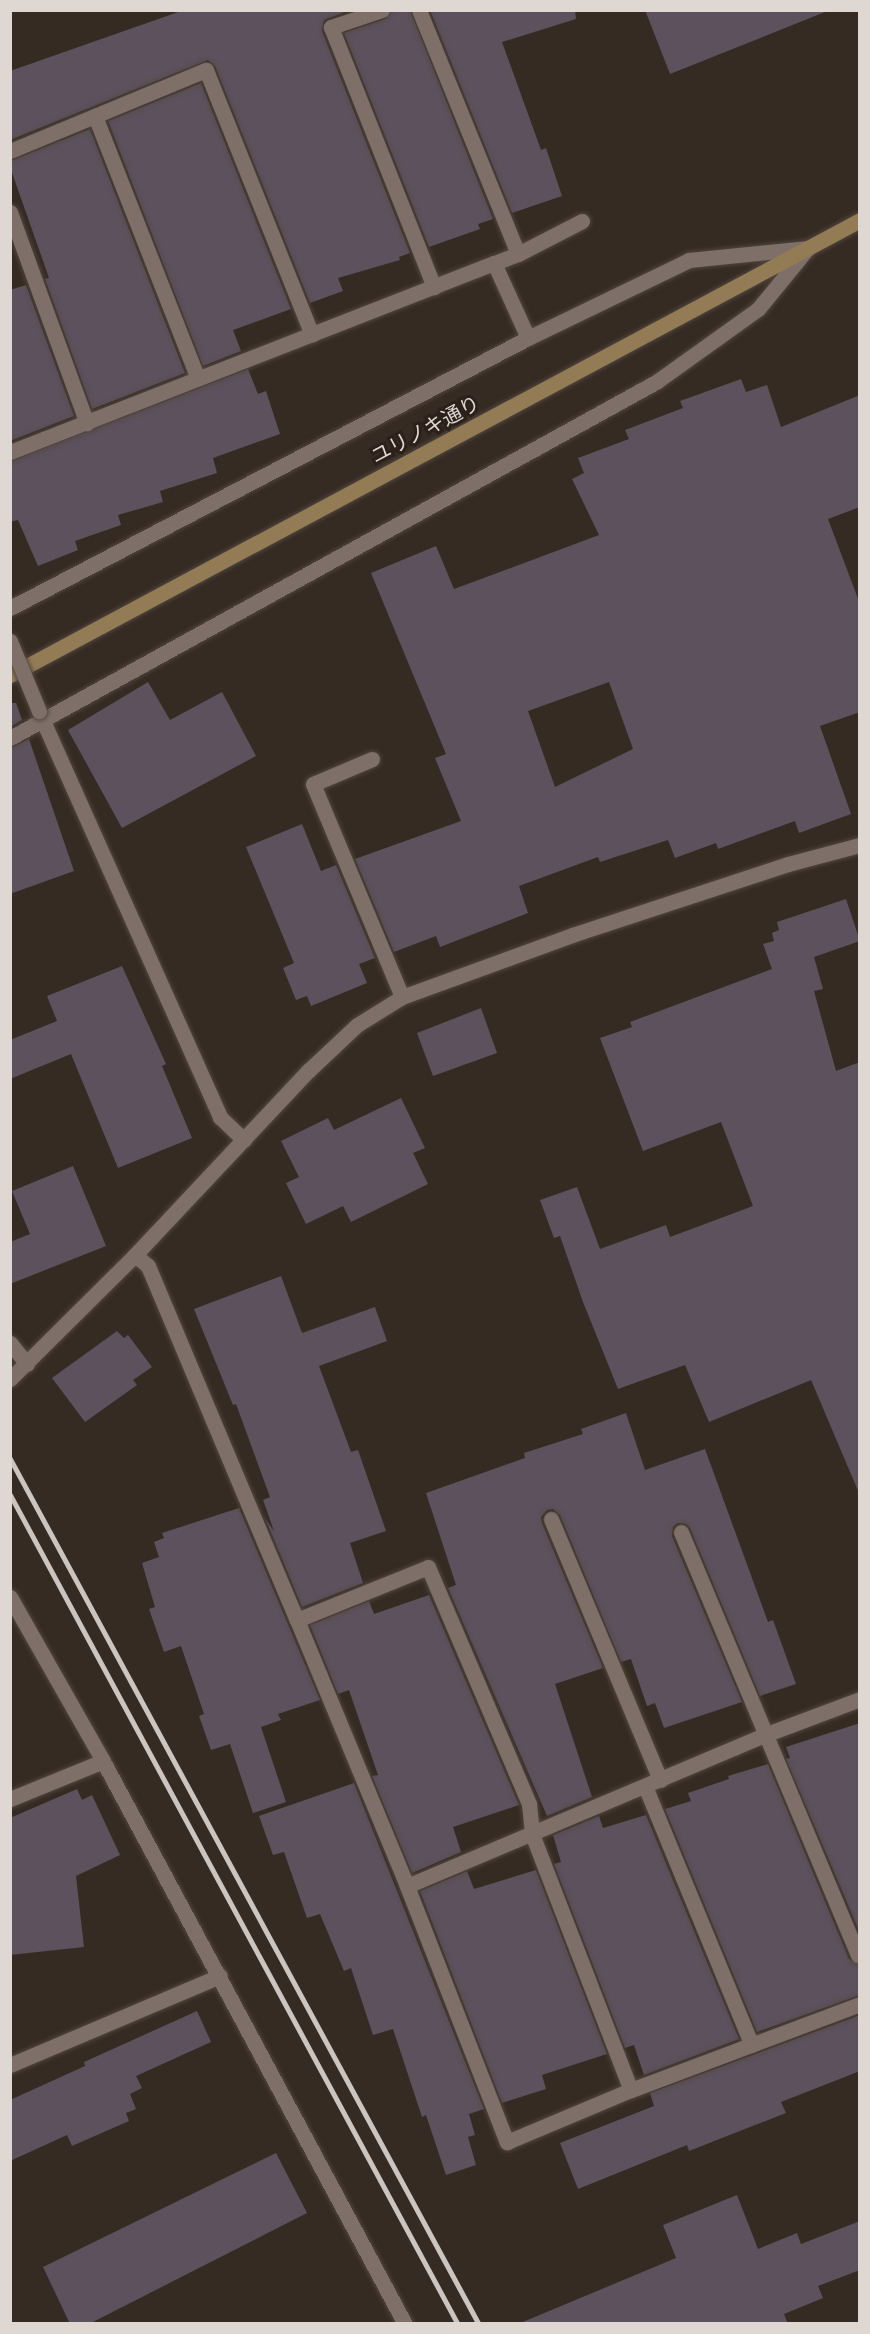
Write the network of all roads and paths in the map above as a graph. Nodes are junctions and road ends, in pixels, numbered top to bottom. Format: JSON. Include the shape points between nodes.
{"nodes":[{"id":1,"x":382,"y":10,"type":"edge"},
{"id":2,"x":419,"y":10,"type":"edge"},
{"id":3,"x":94,"y":116,"type":"junction"},
{"id":4,"x":10,"y":151,"type":"edge"},
{"id":5,"x":10,"y":213,"type":"edge"},
{"id":6,"x":860,"y":220,"type":"edge"},
{"id":7,"x":582,"y":221,"type":"dead end"},
{"id":8,"x":808,"y":248,"type":"junction"},
{"id":9,"x":518,"y":254,"type":"junction"},
{"id":10,"x":494,"y":263,"type":"junction"},
{"id":11,"x":434,"y":287,"type":"junction"},
{"id":12,"x":312,"y":335,"type":"junction"},
{"id":13,"x":528,"y":338,"type":"junction"},
{"id":14,"x":198,"y":379,"type":"junction"},
{"id":15,"x":87,"y":423,"type":"junction"},
{"id":16,"x":10,"y":453,"type":"edge"},
{"id":17,"x":10,"y":608,"type":"edge"},
{"id":18,"x":10,"y":641,"type":"edge"},
{"id":19,"x":10,"y":675,"type":"edge"},
{"id":20,"x":41,"y":716,"type":"junction"},
{"id":21,"x":10,"y":738,"type":"edge"},
{"id":22,"x":372,"y":759,"type":"dead end"},
{"id":23,"x":860,"y":845,"type":"edge"},
{"id":24,"x":402,"y":997,"type":"junction"},
{"id":25,"x":244,"y":1140,"type":"junction"},
{"id":26,"x":135,"y":1255,"type":"junction"},
{"id":27,"x":10,"y":1343,"type":"edge"},
{"id":28,"x":27,"y":1364,"type":"junction"},
{"id":29,"x":10,"y":1379,"type":"edge"},
{"id":30,"x":551,"y":1519,"type":"dead end"},
{"id":31,"x":681,"y":1532,"type":"dead end"},
{"id":32,"x":10,"y":1597,"type":"edge"},
{"id":33,"x":297,"y":1620,"type":"junction"},
{"id":34,"x":860,"y":1699,"type":"edge"},
{"id":35,"x":767,"y":1734,"type":"junction"},
{"id":36,"x":103,"y":1761,"type":"junction"},
{"id":37,"x":660,"y":1780,"type":"junction"},
{"id":38,"x":645,"y":1786,"type":"junction"},
{"id":39,"x":10,"y":1799,"type":"edge"},
{"id":40,"x":532,"y":1834,"type":"junction"},
{"id":41,"x":407,"y":1886,"type":"junction"},
{"id":42,"x":858,"y":1955,"type":"edge"},
{"id":43,"x":220,"y":1976,"type":"junction"},
{"id":44,"x":860,"y":2004,"type":"edge"},
{"id":45,"x":752,"y":2045,"type":"junction"},
{"id":46,"x":10,"y":2065,"type":"edge"},
{"id":47,"x":632,"y":2090,"type":"junction"},
{"id":48,"x":405,"y":2324,"type":"edge"}],
"edges":[{"from":1,"to":11,"type":"street","via":[[331,27]]},
{"from":2,"to":9,"type":"street"},
{"from":3,"to":4,"type":"street"},
{"from":3,"to":12,"type":"street","via":[[206,70]]},
{"from":3,"to":14,"type":"street"},
{"from":5,"to":15,"type":"street"},
{"from":6,"to":8,"type":"street","name":"ユリノキ通り"},
{"from":7,"to":9,"type":"street"},
{"from":8,"to":13,"type":"street","via":[[689,260]]},
{"from":8,"to":19,"type":"street","name":"ユリノキ通り"},
{"from":8,"to":20,"type":"street","via":[[758,309],[656,381]]},
{"from":9,"to":10,"type":"street"},
{"from":10,"to":11,"type":"street"},
{"from":10,"to":13,"type":"street"},
{"from":11,"to":12,"type":"street"},
{"from":12,"to":14,"type":"street"},
{"from":13,"to":17,"type":"street"},
{"from":14,"to":15,"type":"street"},
{"from":15,"to":16,"type":"street"},
{"from":18,"to":20,"type":"street","bridge":true},
{"from":20,"to":21,"type":"street"},
{"from":20,"to":25,"type":"street","via":[[220,1117]]},
{"from":22,"to":24,"type":"street","via":[[313,784]]},
{"from":23,"to":24,"type":"street","via":[[789,864],[572,935]]},
{"from":24,"to":25,"type":"street","via":[[357,1025]]},
{"from":25,"to":26,"type":"street"},
{"from":26,"to":28,"type":"street"},
{"from":26,"to":33,"type":"street","via":[[148,1266]]},
{"from":27,"to":28,"type":"street"},
{"from":28,"to":29,"type":"street"},
{"from":30,"to":37,"type":"street"},
{"from":31,"to":35,"type":"street"},
{"from":32,"to":36,"type":"street"},
{"from":33,"to":40,"type":"street","via":[[428,1567],[529,1804]]},
{"from":33,"to":41,"type":"street"},
{"from":34,"to":35,"type":"street"},
{"from":35,"to":37,"type":"street"},
{"from":35,"to":42,"type":"street"},
{"from":36,"to":39,"type":"street"},
{"from":36,"to":43,"type":"street"},
{"from":37,"to":38,"type":"street"},
{"from":38,"to":40,"type":"street"},
{"from":38,"to":45,"type":"street"},
{"from":40,"to":41,"type":"street"},
{"from":40,"to":47,"type":"street"},
{"from":41,"to":47,"type":"street","via":[[507,2142]]},
{"from":43,"to":46,"type":"street"},
{"from":43,"to":48,"type":"street"},
{"from":44,"to":45,"type":"street"},
{"from":45,"to":47,"type":"street"}]}
